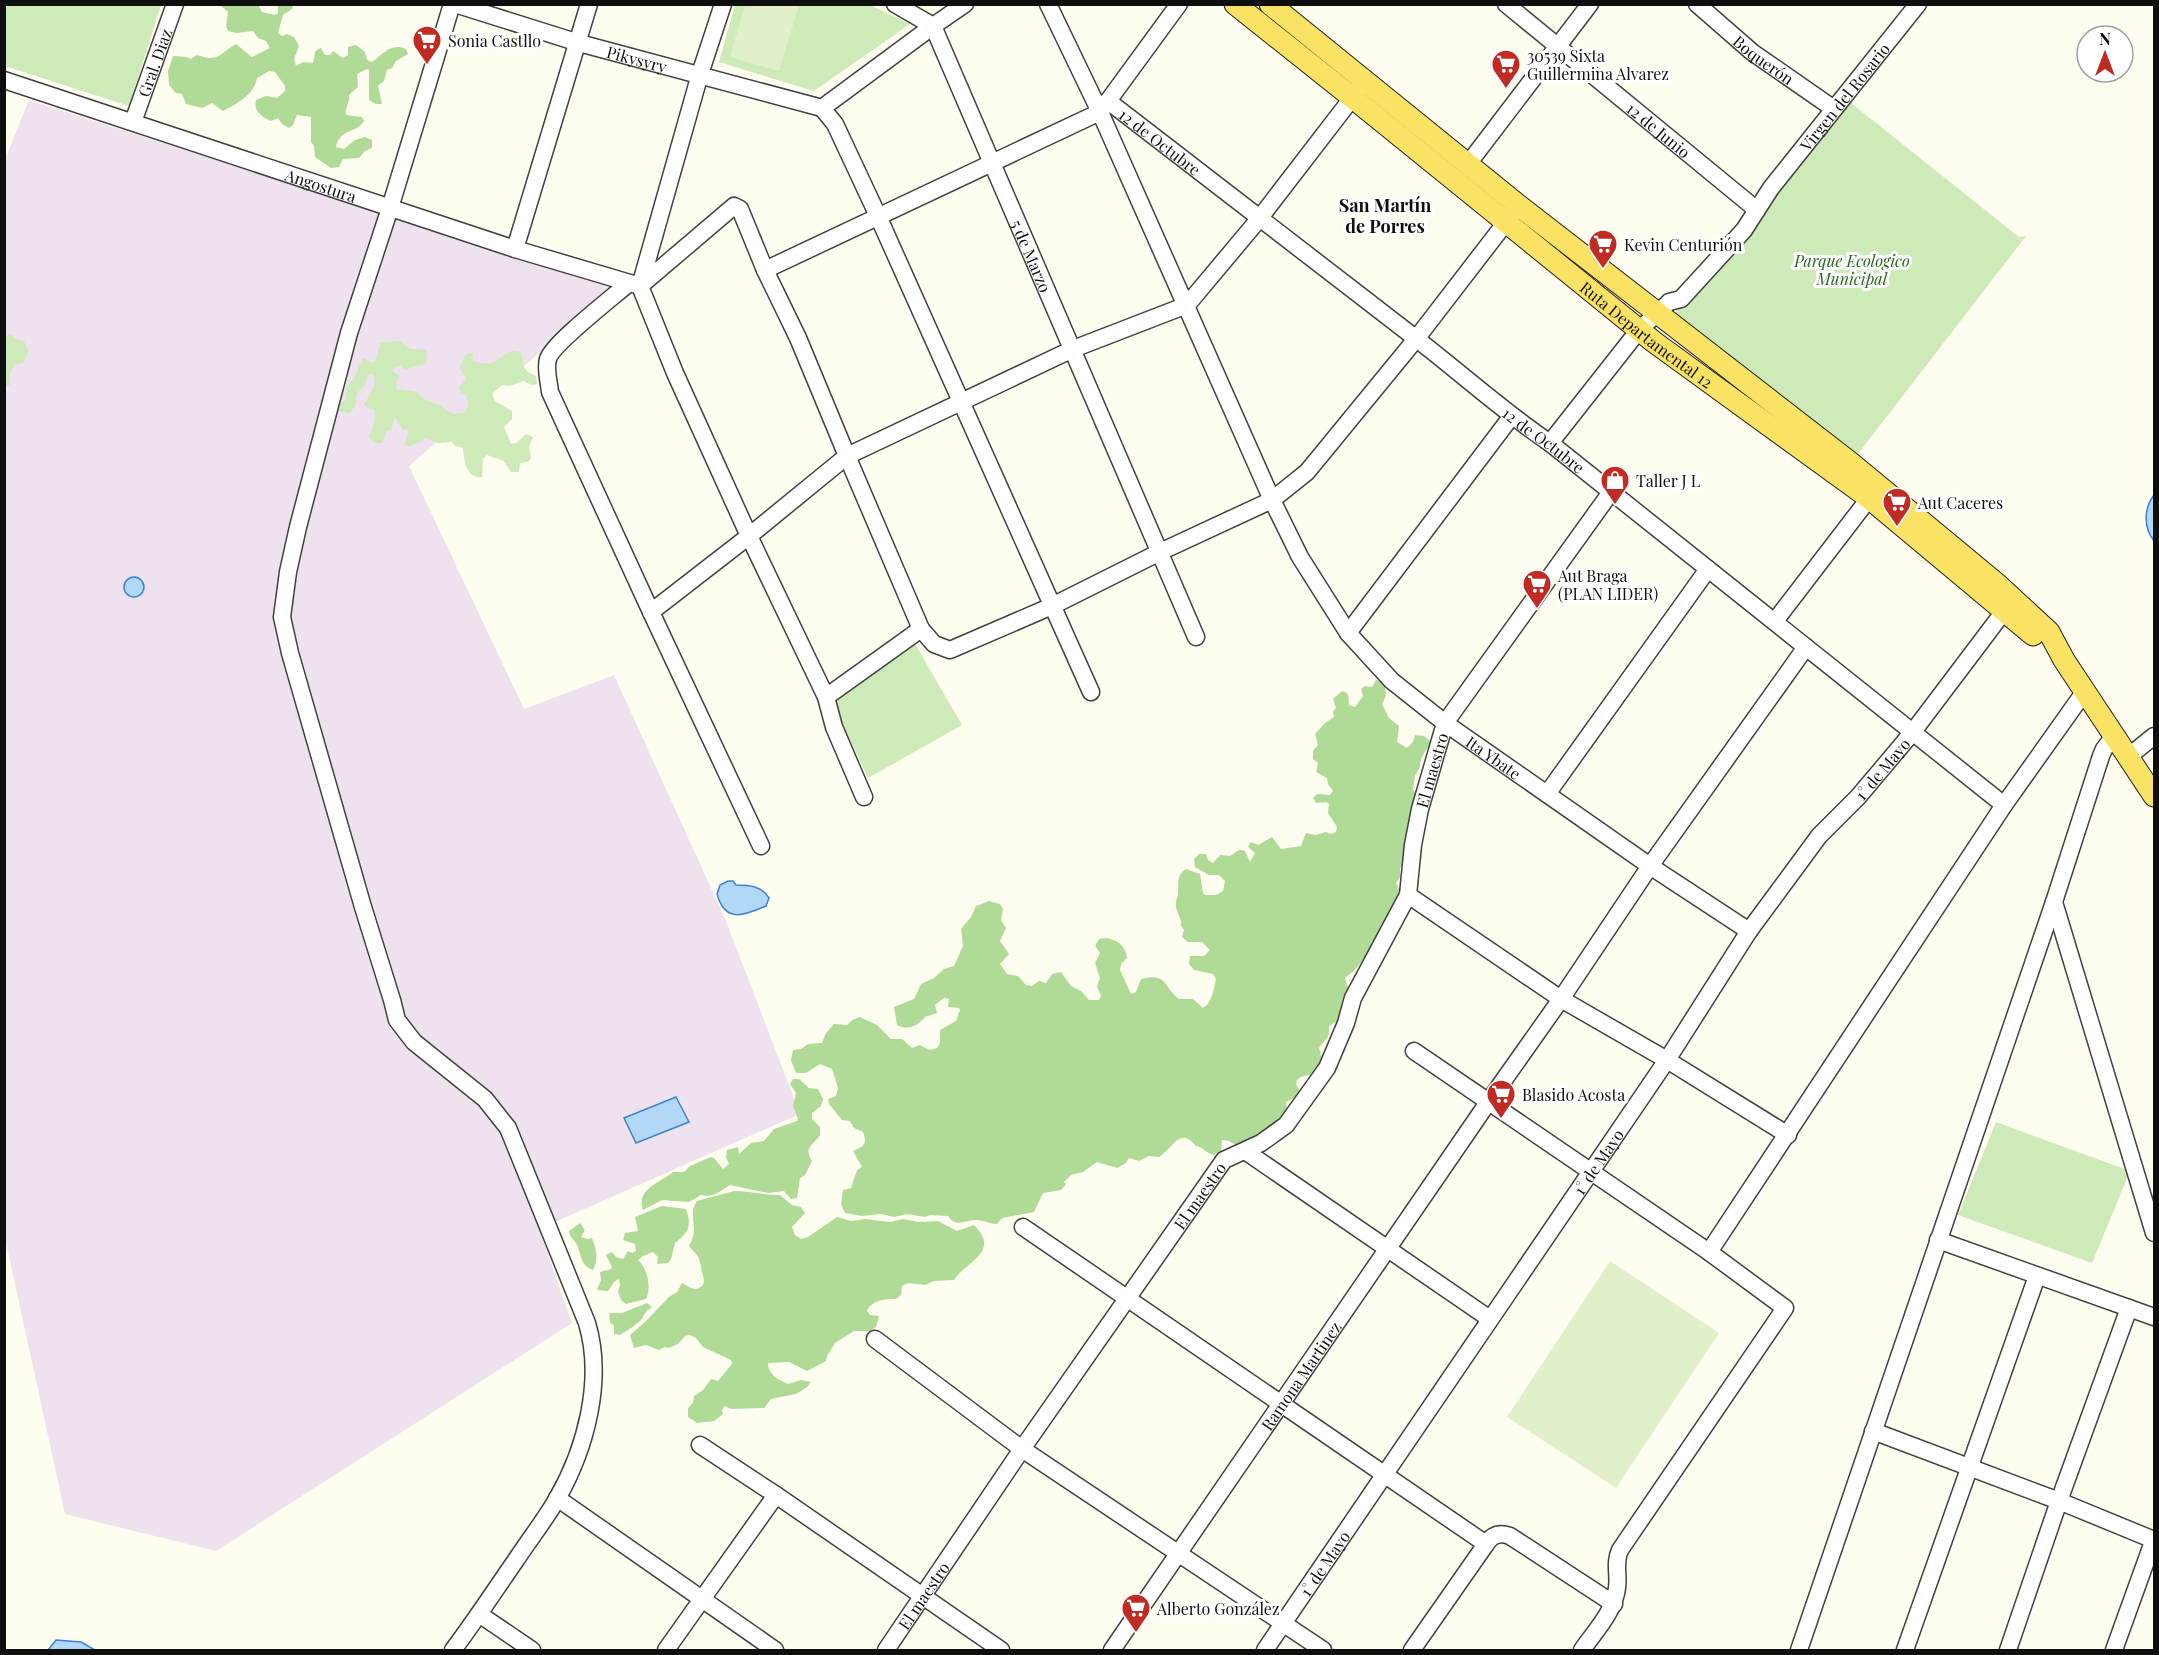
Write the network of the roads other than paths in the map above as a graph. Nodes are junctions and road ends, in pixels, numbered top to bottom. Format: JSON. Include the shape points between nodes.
{"nodes":[{"id":1,"x":175,"y":4,"type":"edge"},
{"id":2,"x":453,"y":4,"type":"edge"},
{"id":3,"x":589,"y":4,"type":"edge"},
{"id":4,"x":723,"y":4,"type":"edge"},
{"id":5,"x":895,"y":4,"type":"edge"},
{"id":6,"x":965,"y":4,"type":"edge"},
{"id":7,"x":1048,"y":4,"type":"edge"},
{"id":8,"x":1179,"y":4,"type":"edge"},
{"id":9,"x":1235,"y":4,"type":"edge"},
{"id":10,"x":1506,"y":4,"type":"edge"},
{"id":11,"x":1590,"y":4,"type":"edge"},
{"id":12,"x":1697,"y":4,"type":"edge"},
{"id":13,"x":1276,"y":6,"type":"edge"},
{"id":14,"x":1912,"y":7,"type":"edge"},
{"id":15,"x":933,"y":26,"type":"junction"},
{"id":16,"x":1263,"y":27,"type":"junction"},
{"id":17,"x":579,"y":43,"type":"junction"},
{"id":18,"x":1558,"y":45,"type":"junction"},
{"id":19,"x":700,"y":74,"type":"junction"},
{"id":20,"x":4,"y":80,"type":"edge"},
{"id":21,"x":1359,"y":90,"type":"junction"},
{"id":22,"x":1104,"y":106,"type":"junction"},
{"id":23,"x":822,"y":108,"type":"junction"},
{"id":24,"x":1834,"y":110,"type":"junction"},
{"id":25,"x":133,"y":122,"type":"junction"},
{"id":26,"x":992,"y":163,"type":"junction"},
{"id":27,"x":1468,"y":164,"type":"junction"},
{"id":28,"x":390,"y":208,"type":"junction"},
{"id":29,"x":1755,"y":208,"type":"junction"},
{"id":30,"x":1512,"y":214,"type":"junction"},
{"id":31,"x":878,"y":216,"type":"junction"},
{"id":32,"x":1259,"y":219,"type":"junction"},
{"id":33,"x":515,"y":249,"type":"junction"},
{"id":34,"x":765,"y":270,"type":"junction"},
{"id":35,"x":634,"y":285,"type":"junction"},
{"id":36,"x":1187,"y":305,"type":"junction"},
{"id":37,"x":1663,"y":308,"type":"junction"},
{"id":38,"x":1639,"y":330,"type":"junction"},
{"id":39,"x":1416,"y":339,"type":"junction"},
{"id":40,"x":1073,"y":349,"type":"junction"},
{"id":41,"x":960,"y":401,"type":"junction"},
{"id":42,"x":1511,"y":417,"type":"junction"},
{"id":43,"x":1550,"y":443,"type":"junction"},
{"id":44,"x":847,"y":456,"type":"junction"},
{"id":45,"x":1611,"y":492,"type":"junction"},
{"id":46,"x":1874,"y":492,"type":"junction"},
{"id":47,"x":1272,"y":500,"type":"junction"},
{"id":48,"x":749,"y":536,"type":"junction"},
{"id":49,"x":1160,"y":552,"type":"junction"},
{"id":50,"x":1708,"y":569,"type":"junction"},
{"id":51,"x":2008,"y":605,"type":"junction"},
{"id":52,"x":1053,"y":606,"type":"junction"},
{"id":53,"x":651,"y":612,"type":"junction"},
{"id":54,"x":1775,"y":621,"type":"junction"},
{"id":55,"x":921,"y":629,"type":"junction"},
{"id":56,"x":1348,"y":633,"type":"junction"},
{"id":57,"x":1196,"y":637,"type":"dead end"},
{"id":58,"x":1806,"y":647,"type":"junction"},
{"id":59,"x":2085,"y":690,"type":"junction"},
{"id":60,"x":1091,"y":692,"type":"dead end"},
{"id":61,"x":826,"y":697,"type":"junction"},
{"id":62,"x":1445,"y":723,"type":"junction"},
{"id":63,"x":1912,"y":733,"type":"junction"},
{"id":64,"x":2114,"y":736,"type":"junction"},
{"id":65,"x":2154,"y":736,"type":"edge"},
{"id":66,"x":2128,"y":757,"type":"junction"},
{"id":67,"x":1548,"y":794,"type":"junction"},
{"id":68,"x":2154,"y":796,"type":"edge"},
{"id":69,"x":864,"y":797,"type":"dead end"},
{"id":70,"x":2004,"y":806,"type":"junction"},
{"id":71,"x":761,"y":846,"type":"dead end"},
{"id":72,"x":1650,"y":866,"type":"junction"},
{"id":73,"x":1408,"y":895,"type":"junction"},
{"id":74,"x":2054,"y":902,"type":"junction"},
{"id":75,"x":1749,"y":931,"type":"junction"},
{"id":76,"x":1561,"y":999,"type":"junction"},
{"id":77,"x":1414,"y":1051,"type":"dead end"},
{"id":78,"x":1667,"y":1060,"type":"junction"},
{"id":79,"x":1489,"y":1101,"type":"junction"},
{"id":80,"x":1788,"y":1135,"type":"junction"},
{"id":81,"x":1245,"y":1151,"type":"junction"},
{"id":82,"x":1591,"y":1171,"type":"junction"},
{"id":83,"x":1023,"y":1227,"type":"dead end"},
{"id":84,"x":2154,"y":1233,"type":"edge"},
{"id":85,"x":1938,"y":1240,"type":"junction"},
{"id":86,"x":1388,"y":1248,"type":"junction"},
{"id":87,"x":1708,"y":1252,"type":"junction"},
{"id":88,"x":2037,"y":1276,"type":"junction"},
{"id":89,"x":1127,"y":1299,"type":"junction"},
{"id":90,"x":2130,"y":1308,"type":"junction"},
{"id":91,"x":2154,"y":1317,"type":"edge"},
{"id":92,"x":1490,"y":1319,"type":"junction"},
{"id":93,"x":874,"y":1339,"type":"dead end"},
{"id":94,"x":1281,"y":1404,"type":"junction"},
{"id":95,"x":1873,"y":1431,"type":"junction"},
{"id":96,"x":700,"y":1444,"type":"dead end"},
{"id":97,"x":1022,"y":1449,"type":"junction"},
{"id":98,"x":1969,"y":1467,"type":"junction"},
{"id":99,"x":1384,"y":1475,"type":"junction"},
{"id":100,"x":776,"y":1495,"type":"junction"},
{"id":101,"x":557,"y":1498,"type":"junction"},
{"id":102,"x":2059,"y":1501,"type":"junction"},
{"id":103,"x":2154,"y":1540,"type":"edge"},
{"id":104,"x":1485,"y":1544,"type":"junction"},
{"id":105,"x":1178,"y":1554,"type":"junction"},
{"id":106,"x":922,"y":1597,"type":"junction"},
{"id":107,"x":702,"y":1600,"type":"junction"},
{"id":108,"x":1614,"y":1604,"type":"junction"},
{"id":109,"x":479,"y":1614,"type":"junction"},
{"id":110,"x":1283,"y":1624,"type":"junction"},
{"id":111,"x":453,"y":1650,"type":"edge"},
{"id":112,"x":532,"y":1650,"type":"edge"},
{"id":113,"x":666,"y":1650,"type":"edge"},
{"id":114,"x":775,"y":1650,"type":"edge"},
{"id":115,"x":886,"y":1650,"type":"edge"},
{"id":116,"x":1001,"y":1650,"type":"edge"},
{"id":117,"x":1112,"y":1650,"type":"edge"},
{"id":118,"x":1265,"y":1650,"type":"edge"},
{"id":119,"x":1323,"y":1650,"type":"edge"},
{"id":120,"x":1412,"y":1650,"type":"edge"},
{"id":121,"x":1582,"y":1650,"type":"edge"},
{"id":122,"x":1799,"y":1650,"type":"edge"},
{"id":123,"x":1905,"y":1650,"type":"edge"},
{"id":124,"x":2008,"y":1650,"type":"edge"},
{"id":125,"x":2114,"y":1650,"type":"edge"}],
"edges":[{"from":1,"to":25,"type":"street","name":"Gral. Diaz"},
{"from":2,"to":17,"type":"street","name":"Pikysyry"},
{"from":2,"to":28,"type":"street"},
{"from":3,"to":17,"type":"street"},
{"from":4,"to":19,"type":"street"},
{"from":5,"to":15,"type":"street"},
{"from":6,"to":15,"type":"street"},
{"from":7,"to":22,"type":"street","name":"Ita Ybate"},
{"from":8,"to":22,"type":"street"},
{"from":9,"to":16,"type":"main road","name":"Ruta Departamental 12"},
{"from":10,"to":18,"type":"street","name":"12 de Junio"},
{"from":11,"to":18,"type":"street"},
{"from":12,"to":24,"type":"street","name":"Boquerón","via":[[1752,52]]},
{"from":13,"to":16,"type":"street"},
{"from":13,"to":21,"type":"main road","name":"Ruta Departamental 12"},
{"from":14,"to":24,"type":"street","name":"Virgen del Rosario"},
{"from":15,"to":23,"type":"street"},
{"from":15,"to":26,"type":"street","name":"5 de Marzo"},
{"from":16,"to":21,"type":"main road","name":"Ruta Departamental 12"},
{"from":17,"to":19,"type":"street","name":"Pikysyry"},
{"from":17,"to":33,"type":"street"},
{"from":18,"to":27,"type":"street"},
{"from":18,"to":29,"type":"street","name":"12 de Junio"},
{"from":19,"to":23,"type":"street","name":"Pikysyry"},
{"from":19,"to":35,"type":"street"},
{"from":20,"to":25,"type":"street","name":"Angostura"},
{"from":21,"to":27,"type":"main road","name":"Ruta Departamental 12"},
{"from":21,"to":30,"type":"main road","name":"Ruta Departamental 12"},
{"from":21,"to":32,"type":"street"},
{"from":22,"to":26,"type":"street"},
{"from":22,"to":32,"type":"street","name":"12 de Octubre"},
{"from":22,"to":36,"type":"street","name":"Ita Ybate"},
{"from":23,"to":31,"type":"street","via":[[835,124]]},
{"from":24,"to":29,"type":"street","name":"Virgen del Rosario"},
{"from":25,"to":28,"type":"street","name":"Angostura"},
{"from":26,"to":31,"type":"street"},
{"from":26,"to":40,"type":"street","name":"5 de Marzo"},
{"from":27,"to":30,"type":"main road","name":"Ruta Departamental 12"},
{"from":28,"to":33,"type":"street","name":"Angostura"},
{"from":28,"to":101,"type":"street","via":[[350,333],[310,482],[288,572],[282,617],[397,1020],[414,1042],[485,1099],[508,1128],[587,1323],[595,1366],[592,1400],[579,1449]]},
{"from":29,"to":37,"type":"street","name":"Virgen del Rosario","via":[[1734,223]]},
{"from":30,"to":37,"type":"main road","name":"Ruta Departamental 12"},
{"from":30,"to":38,"type":"main road","name":"Ruta Departamental 12"},
{"from":30,"to":39,"type":"street"},
{"from":31,"to":34,"type":"street"},
{"from":31,"to":41,"type":"street"},
{"from":32,"to":36,"type":"street"},
{"from":32,"to":39,"type":"street","name":"12 de Octubre"},
{"from":33,"to":35,"type":"street","name":"Angostura"},
{"from":34,"to":35,"type":"street","via":[[740,209],[734,206]]},
{"from":34,"to":44,"type":"street"},
{"from":35,"to":48,"type":"street"},
{"from":35,"to":53,"type":"street","via":[[559,342],[548,358],[547,368],[550,392]]},
{"from":36,"to":40,"type":"street"},
{"from":36,"to":47,"type":"street","name":"Ita Ybate"},
{"from":37,"to":38,"type":"street","name":"Virgen del Rosario"},
{"from":37,"to":46,"type":"main road","name":"Ruta Departamental 12"},
{"from":38,"to":43,"type":"street","name":"Virgen del Rosario"},
{"from":38,"to":46,"type":"main road","name":"Ruta Departamental 12"},
{"from":39,"to":42,"type":"street","name":"12 de Octubre"},
{"from":39,"to":47,"type":"street","via":[[1307,472]]},
{"from":40,"to":41,"type":"street"},
{"from":40,"to":49,"type":"street","name":"5 de Marzo"},
{"from":41,"to":44,"type":"street"},
{"from":41,"to":52,"type":"street"},
{"from":42,"to":43,"type":"street","name":"12 de Octubre"},
{"from":42,"to":56,"type":"street"},
{"from":43,"to":45,"type":"street","name":"12 de Octubre"},
{"from":44,"to":48,"type":"street"},
{"from":44,"to":55,"type":"street"},
{"from":45,"to":50,"type":"street","name":"12 de Octubre"},
{"from":45,"to":62,"type":"street","name":"El maestro"},
{"from":46,"to":51,"type":"main road","name":"Ruta Departamental 12"},
{"from":46,"to":54,"type":"street"},
{"from":47,"to":49,"type":"street"},
{"from":47,"to":56,"type":"street","name":"Ita Ybate","via":[[1300,557]]},
{"from":48,"to":53,"type":"street"},
{"from":48,"to":61,"type":"street"},
{"from":49,"to":52,"type":"street"},
{"from":49,"to":57,"type":"street","name":"5 de Marzo"},
{"from":50,"to":54,"type":"street","name":"12 de Octubre"},
{"from":50,"to":67,"type":"street"},
{"from":51,"to":59,"type":"main road","name":"Ruta Departamental 12","via":[[2049,632]]},
{"from":51,"to":63,"type":"street","name":"1° de Mayo"},
{"from":52,"to":55,"type":"street","via":[[950,650],[934,644]]},
{"from":52,"to":60,"type":"street"},
{"from":53,"to":71,"type":"street"},
{"from":54,"to":58,"type":"street","name":"12 de Octubre"},
{"from":55,"to":61,"type":"street"},
{"from":56,"to":62,"type":"street","name":"Ita Ybate","via":[[1392,681]]},
{"from":58,"to":63,"type":"street","name":"12 de Octubre"},
{"from":58,"to":72,"type":"street","name":"Ramona Martinez"},
{"from":59,"to":64,"type":"main road","name":"Ruta Departamental 12"},
{"from":59,"to":70,"type":"street"},
{"from":61,"to":69,"type":"street","via":[[834,727]]},
{"from":62,"to":67,"type":"street","name":"Ita Ybate"},
{"from":62,"to":73,"type":"street","name":"El maestro","via":[[1420,809]]},
{"from":63,"to":70,"type":"street","name":"12 de Octubre"},
{"from":63,"to":75,"type":"street","name":"1° de Mayo","via":[[1819,836]]},
{"from":64,"to":66,"type":"main road","name":"Ruta Departamental 12"},
{"from":64,"to":74,"type":"street","via":[[2101,756]]},
{"from":65,"to":66,"type":"street"},
{"from":66,"to":68,"type":"main road","name":"Ruta Departamental 12"},
{"from":67,"to":72,"type":"street","name":"Ita Ybate"},
{"from":70,"to":80,"type":"street"},
{"from":72,"to":75,"type":"street","name":"Ita Ybate"},
{"from":72,"to":76,"type":"street","name":"Ramona Martinez"},
{"from":73,"to":76,"type":"street"},
{"from":73,"to":81,"type":"street","name":"El maestro","via":[[1353,998],[1327,1068],[1287,1125]]},
{"from":74,"to":84,"type":"street"},
{"from":74,"to":85,"type":"street"},
{"from":75,"to":78,"type":"street","name":"1° de Mayo"},
{"from":76,"to":78,"type":"street"},
{"from":76,"to":79,"type":"street","name":"Ramona Martinez"},
{"from":77,"to":79,"type":"street"},
{"from":78,"to":80,"type":"street"},
{"from":78,"to":82,"type":"street","name":"1° de Mayo"},
{"from":79,"to":82,"type":"street"},
{"from":79,"to":86,"type":"street","name":"Ramona Martinez"},
{"from":80,"to":87,"type":"street"},
{"from":81,"to":86,"type":"street"},
{"from":81,"to":89,"type":"street","name":"El maestro","via":[[1224,1160]]},
{"from":82,"to":87,"type":"street"},
{"from":82,"to":92,"type":"street","name":"1° de Mayo"},
{"from":83,"to":89,"type":"street"},
{"from":85,"to":88,"type":"street"},
{"from":85,"to":95,"type":"street"},
{"from":86,"to":92,"type":"street"},
{"from":86,"to":94,"type":"street","name":"Ramona Martinez"},
{"from":87,"to":108,"type":"street","via":[[1785,1308],[1620,1550]]},
{"from":88,"to":90,"type":"street"},
{"from":88,"to":98,"type":"street"},
{"from":89,"to":94,"type":"street"},
{"from":89,"to":97,"type":"street","name":"El maestro"},
{"from":90,"to":91,"type":"street"},
{"from":90,"to":102,"type":"street"},
{"from":92,"to":99,"type":"street","name":"1° de Mayo"},
{"from":93,"to":97,"type":"street"},
{"from":94,"to":99,"type":"street"},
{"from":94,"to":105,"type":"street","name":"Ramona Martinez"},
{"from":95,"to":98,"type":"street"},
{"from":95,"to":122,"type":"street"},
{"from":96,"to":100,"type":"street"},
{"from":97,"to":105,"type":"street"},
{"from":97,"to":106,"type":"street","name":"El maestro"},
{"from":98,"to":102,"type":"street"},
{"from":98,"to":123,"type":"street"},
{"from":99,"to":104,"type":"street"},
{"from":99,"to":110,"type":"street","name":"1° de Mayo"},
{"from":100,"to":106,"type":"street"},
{"from":100,"to":107,"type":"street"},
{"from":101,"to":107,"type":"street"},
{"from":101,"to":109,"type":"street"},
{"from":102,"to":103,"type":"street"},
{"from":102,"to":124,"type":"street"},
{"from":103,"to":125,"type":"street"},
{"from":104,"to":108,"type":"street","via":[[1496,1534],[1510,1536]]},
{"from":104,"to":120,"type":"street"},
{"from":105,"to":110,"type":"street"},
{"from":105,"to":117,"type":"street","name":"Ramona Martinez"},
{"from":106,"to":115,"type":"street","name":"El maestro"},
{"from":106,"to":116,"type":"street"},
{"from":107,"to":113,"type":"street"},
{"from":107,"to":114,"type":"street"},
{"from":108,"to":121,"type":"street"},
{"from":109,"to":111,"type":"street"},
{"from":109,"to":112,"type":"street"},
{"from":110,"to":118,"type":"street","name":"1° de Mayo"},
{"from":110,"to":119,"type":"street"}]}
